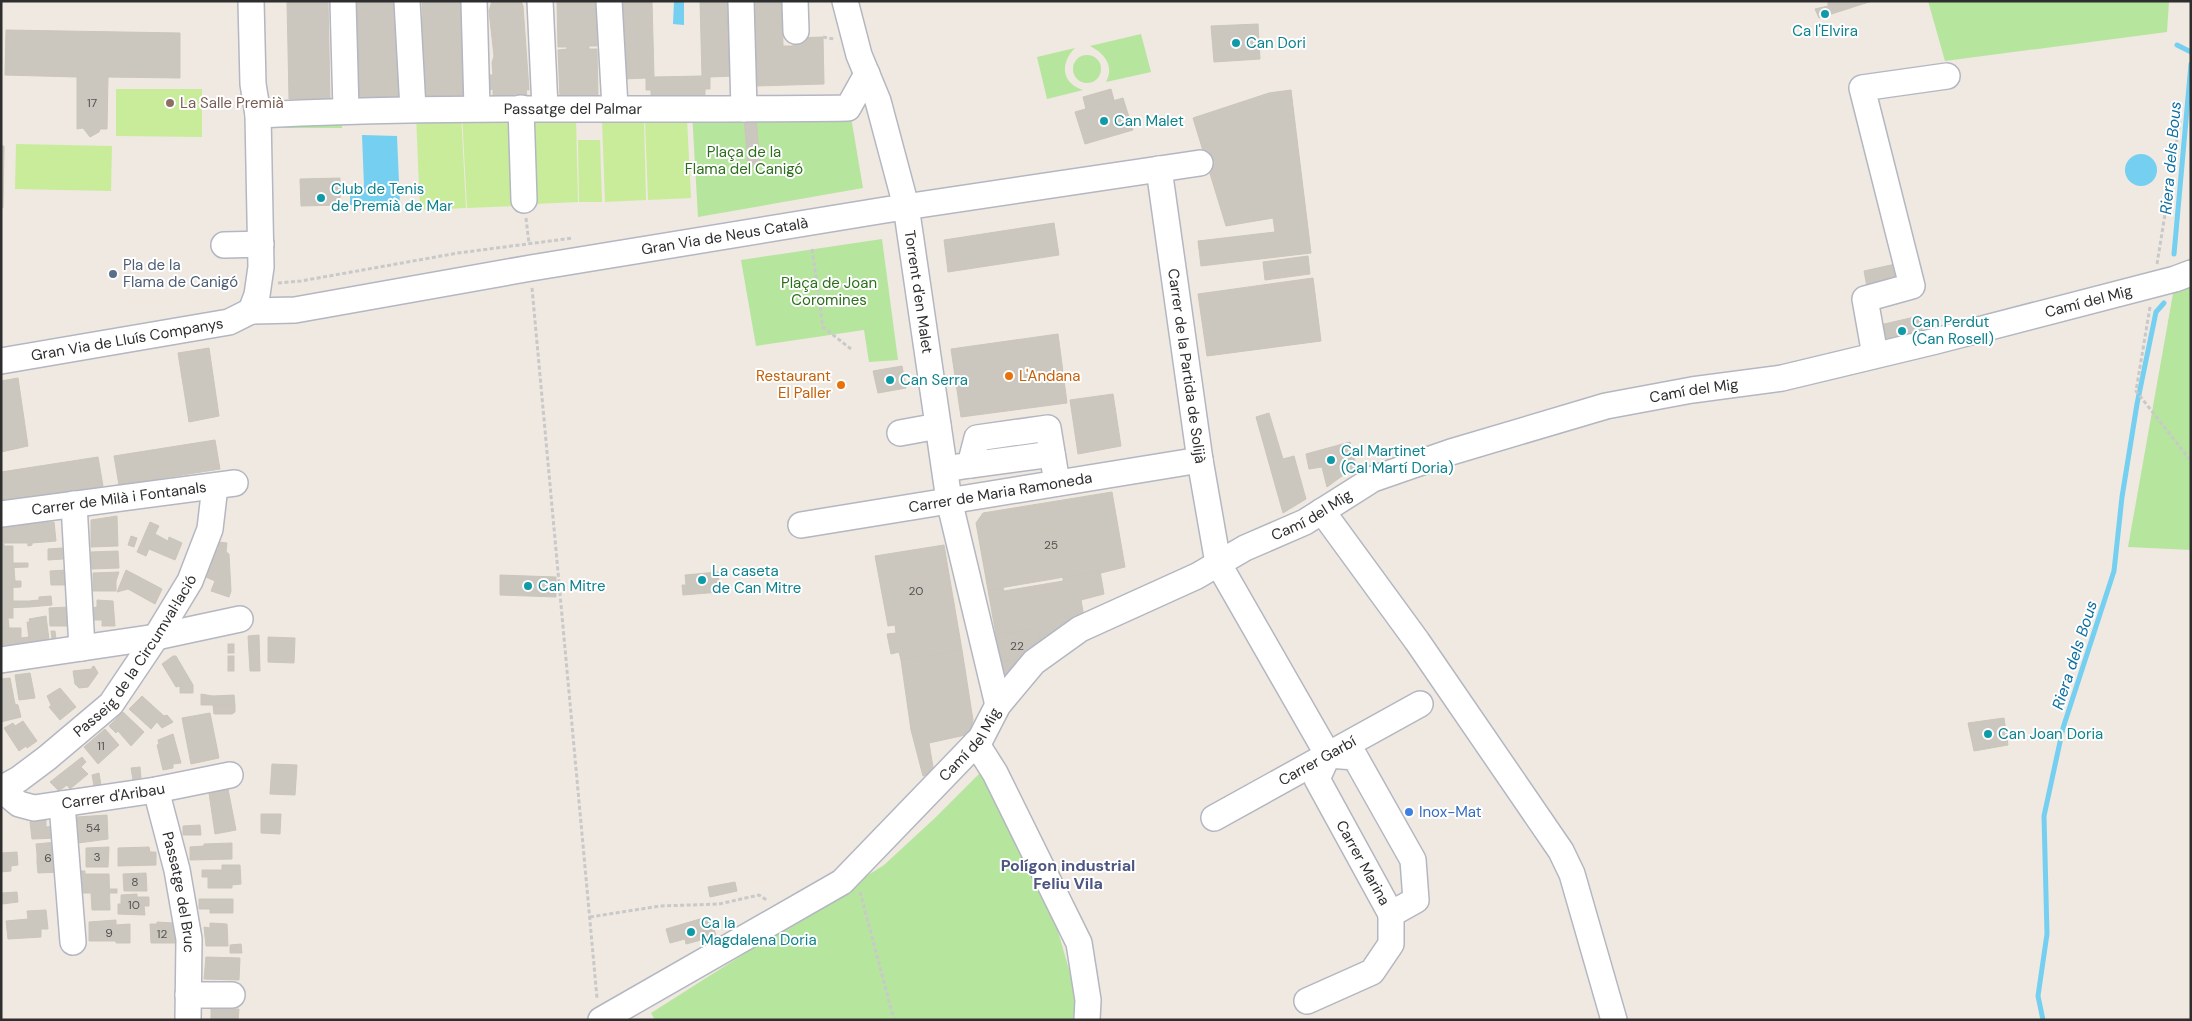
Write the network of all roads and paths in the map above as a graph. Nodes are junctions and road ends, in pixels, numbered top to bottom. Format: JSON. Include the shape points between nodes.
{"nodes":[{"id":1,"x":251,"y":1,"type":"edge"},
{"id":2,"x":343,"y":1,"type":"edge"},
{"id":3,"x":407,"y":1,"type":"edge"},
{"id":4,"x":474,"y":1,"type":"edge"},
{"id":5,"x":540,"y":1,"type":"edge"},
{"id":6,"x":609,"y":1,"type":"edge"},
{"id":7,"x":741,"y":1,"type":"edge"},
{"id":8,"x":795,"y":1,"type":"edge"},
{"id":9,"x":845,"y":1,"type":"edge"},
{"id":10,"x":796,"y":31,"type":"dead end"},
{"id":11,"x":823,"y":37,"type":"dead end"},
{"id":12,"x":840,"y":40,"type":"dead end"},
{"id":13,"x":867,"y":74,"type":"junction"},
{"id":14,"x":1947,"y":76,"type":"dead end"},
{"id":15,"x":615,"y":107,"type":"junction"},
{"id":16,"x":477,"y":108,"type":"junction"},
{"id":17,"x":533,"y":108,"type":"junction"},
{"id":18,"x":413,"y":109,"type":"junction"},
{"id":19,"x":744,"y":109,"type":"junction"},
{"id":20,"x":346,"y":110,"type":"junction"},
{"id":21,"x":258,"y":115,"type":"junction"},
{"id":22,"x":1200,"y":164,"type":"dead end"},
{"id":23,"x":1159,"y":169,"type":"junction"},
{"id":24,"x":524,"y":200,"type":"joint"},
{"id":25,"x":906,"y":206,"type":"junction"},
{"id":26,"x":260,"y":244,"type":"junction"},
{"id":27,"x":224,"y":246,"type":"dead end"},
{"id":28,"x":812,"y":249,"type":"dead end"},
{"id":29,"x":530,"y":268,"type":"junction"},
{"id":30,"x":2191,"y":273,"type":"edge"},
{"id":31,"x":301,"y":281,"type":"dead end"},
{"id":32,"x":264,"y":284,"type":"junction"},
{"id":33,"x":251,"y":311,"type":"junction"},
{"id":34,"x":851,"y":349,"type":"dead end"},
{"id":35,"x":1875,"y":356,"type":"junction"},
{"id":36,"x":1,"y":361,"type":"edge"},
{"id":37,"x":938,"y":426,"type":"junction"},
{"id":38,"x":900,"y":433,"type":"dead end"},
{"id":39,"x":1011,"y":433,"type":"junction"},
{"id":40,"x":1023,"y":458,"type":"junction"},
{"id":41,"x":1200,"y":460,"type":"junction"},
{"id":42,"x":970,"y":465,"type":"junction"},
{"id":43,"x":945,"y":469,"type":"junction"},
{"id":44,"x":1057,"y":483,"type":"junction"},
{"id":45,"x":225,"y":484,"type":"joint"},
{"id":46,"x":949,"y":500,"type":"junction"},
{"id":47,"x":74,"y":504,"type":"junction"},
{"id":48,"x":1322,"y":511,"type":"junction"},
{"id":49,"x":1,"y":514,"type":"edge"},
{"id":50,"x":801,"y":525,"type":"dead end"},
{"id":51,"x":1218,"y":563,"type":"junction"},
{"id":52,"x":240,"y":619,"type":"dead end"},
{"id":53,"x":156,"y":637,"type":"junction"},
{"id":54,"x":82,"y":648,"type":"junction"},
{"id":55,"x":1,"y":660,"type":"edge"},
{"id":56,"x":1420,"y":704,"type":"dead end"},
{"id":57,"x":998,"y":705,"type":"junction"},
{"id":58,"x":976,"y":743,"type":"junction"},
{"id":59,"x":1328,"y":755,"type":"junction"},
{"id":60,"x":230,"y":775,"type":"dead end"},
{"id":61,"x":1,"y":789,"type":"edge"},
{"id":62,"x":156,"y":790,"type":"junction"},
{"id":63,"x":62,"y":804,"type":"junction"},
{"id":64,"x":1214,"y":818,"type":"dead end"},
{"id":65,"x":854,"y":869,"type":"junction"},
{"id":66,"x":787,"y":913,"type":"junction"},
{"id":67,"x":1391,"y":914,"type":"junction"},
{"id":68,"x":590,"y":917,"type":"junction"},
{"id":69,"x":73,"y":942,"type":"dead end"},
{"id":70,"x":188,"y":995,"type":"junction"},
{"id":71,"x":232,"y":995,"type":"dead end"},
{"id":72,"x":1307,"y":1001,"type":"dead end"},
{"id":73,"x":610,"y":1013,"type":"edge"},
{"id":74,"x":188,"y":1020,"type":"edge"},
{"id":75,"x":894,"y":1020,"type":"edge"},
{"id":76,"x":1087,"y":1020,"type":"edge"},
{"id":77,"x":1614,"y":1020,"type":"edge"}],
"edges":[{"from":1,"to":21,"type":"street","via":[[253,84]]},
{"from":2,"to":20,"type":"street"},
{"from":3,"to":18,"type":"street"},
{"from":4,"to":16,"type":"street"},
{"from":5,"to":17,"type":"street"},
{"from":6,"to":15,"type":"street"},
{"from":7,"to":19,"type":"street"},
{"from":8,"to":10,"type":"street"},
{"from":9,"to":13,"type":"street","name":"Torrent d'en Malet"},
{"from":11,"to":12,"type":"path"},
{"from":13,"to":19,"type":"street","name":"Passatge del Palmar","via":[[848,108]]},
{"from":13,"to":25,"type":"street","name":"Torrent d'en Malet","via":[[878,101]]},
{"from":14,"to":35,"type":"street","via":[[1862,88],[1912,286],[1864,299]]},
{"from":15,"to":17,"type":"street","name":"Passatge del Palmar"},
{"from":15,"to":19,"type":"street","name":"Passatge del Palmar"},
{"from":16,"to":17,"type":"street","name":"Passatge del Palmar"},
{"from":16,"to":18,"type":"street","name":"Passatge del Palmar"},
{"from":17,"to":24,"type":"street"},
{"from":18,"to":20,"type":"street","name":"Passatge del Palmar"},
{"from":20,"to":21,"type":"street","name":"Passatge del Palmar"},
{"from":21,"to":26,"type":"street"},
{"from":22,"to":23,"type":"street","name":"Gran Via de Neus Català"},
{"from":23,"to":25,"type":"street","name":"Gran Via de Neus Català"},
{"from":23,"to":41,"type":"street","name":"Carrer de la Partida de Solijà"},
{"from":24,"to":29,"type":"path"},
{"from":25,"to":29,"type":"street","name":"Gran Via de Neus Català"},
{"from":25,"to":37,"type":"street","name":"Torrent d'en Malet"},
{"from":26,"to":27,"type":"street"},
{"from":26,"to":32,"type":"street"},
{"from":28,"to":34,"type":"path","via":[[823,328]]},
{"from":29,"to":33,"type":"street","name":"Gran Via de Neus Català","via":[[295,310]]},
{"from":29,"to":68,"type":"path"},
{"from":30,"to":35,"type":"street","name":"Camí del Mig"},
{"from":31,"to":32,"type":"path"},
{"from":32,"to":33,"type":"street"},
{"from":33,"to":36,"type":"street","name":"Gran Via de Lluís Companys","via":[[229,322]]},
{"from":35,"to":48,"type":"street","name":"Camí del Mig","via":[[1782,378],[1606,406],[1373,479]]},
{"from":37,"to":38,"type":"street"},
{"from":37,"to":43,"type":"street","name":"Torrent d'en Malet"},
{"from":39,"to":40,"type":"street"},
{"from":39,"to":40,"type":"street","via":[[1048,428]]},
{"from":39,"to":42,"type":"street","via":[[977,438]]},
{"from":40,"to":42,"type":"street"},
{"from":40,"to":44,"type":"street"},
{"from":41,"to":44,"type":"street","name":"Carrer de Maria Ramoneda"},
{"from":41,"to":51,"type":"street","name":"Carrer de la Partida de Solijà"},
{"from":42,"to":43,"type":"street"},
{"from":43,"to":46,"type":"street","name":"Torrent d'en Malet"},
{"from":44,"to":46,"type":"street","name":"Carrer de Maria Ramoneda"},
{"from":45,"to":47,"type":"street","name":"Carrer de Milà i Fontanals"},
{"from":45,"to":53,"type":"street","name":"Passeig de la Circumval·lació","via":[[190,581]]},
{"from":46,"to":50,"type":"street","name":"Carrer de Maria Ramoneda"},
{"from":46,"to":57,"type":"street","name":"Torrent d'en Malet"},
{"from":47,"to":49,"type":"street","name":"Carrer de Milà i Fontanals"},
{"from":47,"to":54,"type":"street"},
{"from":48,"to":51,"type":"street","name":"Camí del Mig"},
{"from":48,"to":77,"type":"street","via":[[1417,641],[1561,851],[1572,874]]},
{"from":51,"to":57,"type":"street","name":"Camí del Mig","via":[[1197,576],[1080,628],[1034,662]]},
{"from":51,"to":59,"type":"street"},
{"from":52,"to":53,"type":"street"},
{"from":53,"to":54,"type":"street"},
{"from":53,"to":61,"type":"street","name":"Passeig de la Circumval·lació","via":[[111,704],[47,758]]},
{"from":54,"to":55,"type":"street"},
{"from":56,"to":59,"type":"street","name":"Carrer Garbí"},
{"from":57,"to":58,"type":"street","name":"Camí del Mig","via":[[982,738]]},
{"from":58,"to":65,"type":"street","name":"Camí del Mig"},
{"from":58,"to":76,"type":"street","via":[[995,773],[1079,943],[1088,1000]]},
{"from":59,"to":64,"type":"street","name":"Carrer Garbí"},
{"from":59,"to":67,"type":"street","name":"Carrer Marina","via":[[1317,779]]},
{"from":59,"to":67,"type":"street","name":"Carrer Marina","via":[[1355,757],[1413,860],[1416,900]]},
{"from":60,"to":62,"type":"street","name":"Carrer d'Aribau"},
{"from":61,"to":63,"type":"street","name":"Carrer d'Aribau","via":[[19,804],[34,808]]},
{"from":62,"to":63,"type":"street","name":"Carrer d'Aribau"},
{"from":62,"to":70,"type":"street","name":"Passatge del Bruc","via":[[177,870],[189,939]]},
{"from":63,"to":69,"type":"street"},
{"from":65,"to":66,"type":"street","name":"Camí del Mig","via":[[842,882]]},
{"from":65,"to":75,"type":"path"},
{"from":66,"to":68,"type":"path","via":[[759,895],[719,904],[660,906]]},
{"from":66,"to":73,"type":"street","name":"Camí del Mig"},
{"from":67,"to":72,"type":"street","via":[[1391,944],[1372,972]]},
{"from":68,"to":73,"type":"path"},
{"from":70,"to":71,"type":"street"},
{"from":70,"to":74,"type":"street","name":"Passatge del Bruc"}]}
